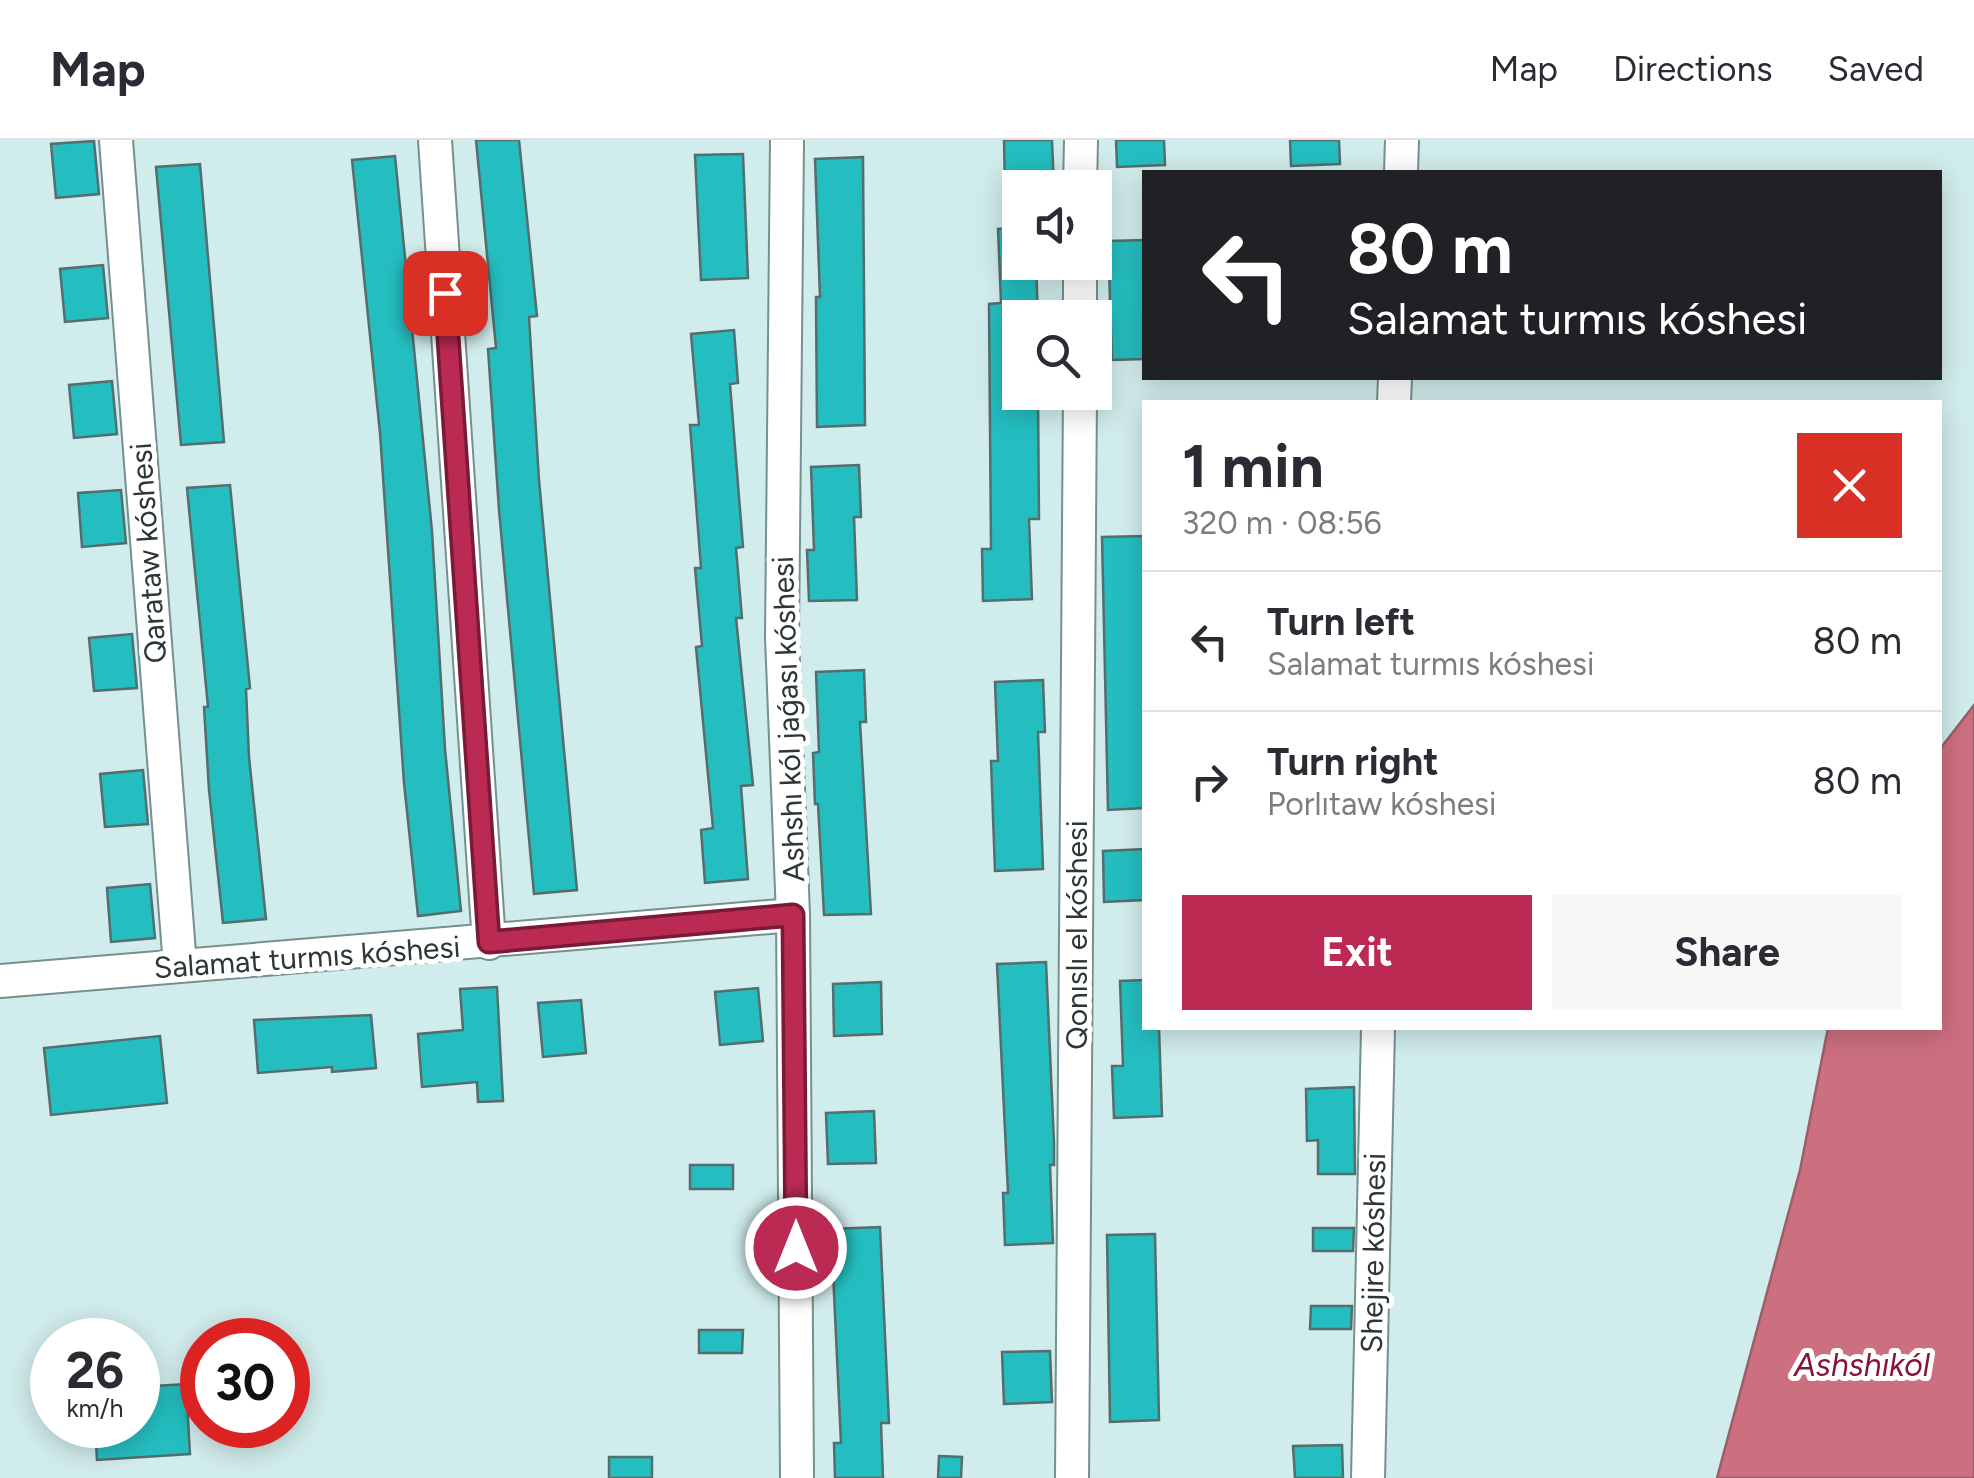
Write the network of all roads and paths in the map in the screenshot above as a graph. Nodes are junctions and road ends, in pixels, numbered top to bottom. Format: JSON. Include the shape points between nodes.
{"nodes":[{"id":1,"x":116,"y":140,"type":"edge"},
{"id":2,"x":435,"y":140,"type":"edge"},
{"id":3,"x":787,"y":140,"type":"edge"},
{"id":4,"x":1081,"y":140,"type":"edge"},
{"id":5,"x":1402,"y":140,"type":"edge"},
{"id":6,"x":1080,"y":170,"type":"edge"},
{"id":7,"x":1401,"y":170,"type":"edge"},
{"id":8,"x":1080,"y":410,"type":"edge"},
{"id":9,"x":793,"y":915,"type":"junction"},
{"id":10,"x":489,"y":942,"type":"junction"},
{"id":11,"x":180,"y":966,"type":"junction"},
{"id":12,"x":0,"y":980,"type":"edge"},
{"id":13,"x":1378,"y":1030,"type":"edge"},
{"id":14,"x":797,"y":1478,"type":"edge"},
{"id":15,"x":1072,"y":1478,"type":"edge"},
{"id":16,"x":1368,"y":1478,"type":"edge"}],
"edges":[{"from":1,"to":11,"type":"street","name":"Qarataw kóshesi"},
{"from":2,"to":10,"type":"street"},
{"from":3,"to":9,"type":"street","name":"Ashshı kól jaǵası kóshesi","via":[[782,637]]},
{"from":4,"to":6,"type":"street"},
{"from":5,"to":7,"type":"street"},
{"from":8,"to":15,"type":"street","name":"Qonıslı el kóshesi"},
{"from":9,"to":10,"type":"street","name":"Salamat turmıs kóshesi"},
{"from":9,"to":14,"type":"street","name":"Ashshı kól jaǵası kóshesi"},
{"from":10,"to":11,"type":"street","name":"Salamat turmıs kóshesi"},
{"from":11,"to":12,"type":"street","name":"Salamat turmıs kóshesi"},
{"from":13,"to":16,"type":"street","name":"Shejire kóshesi"}]}
